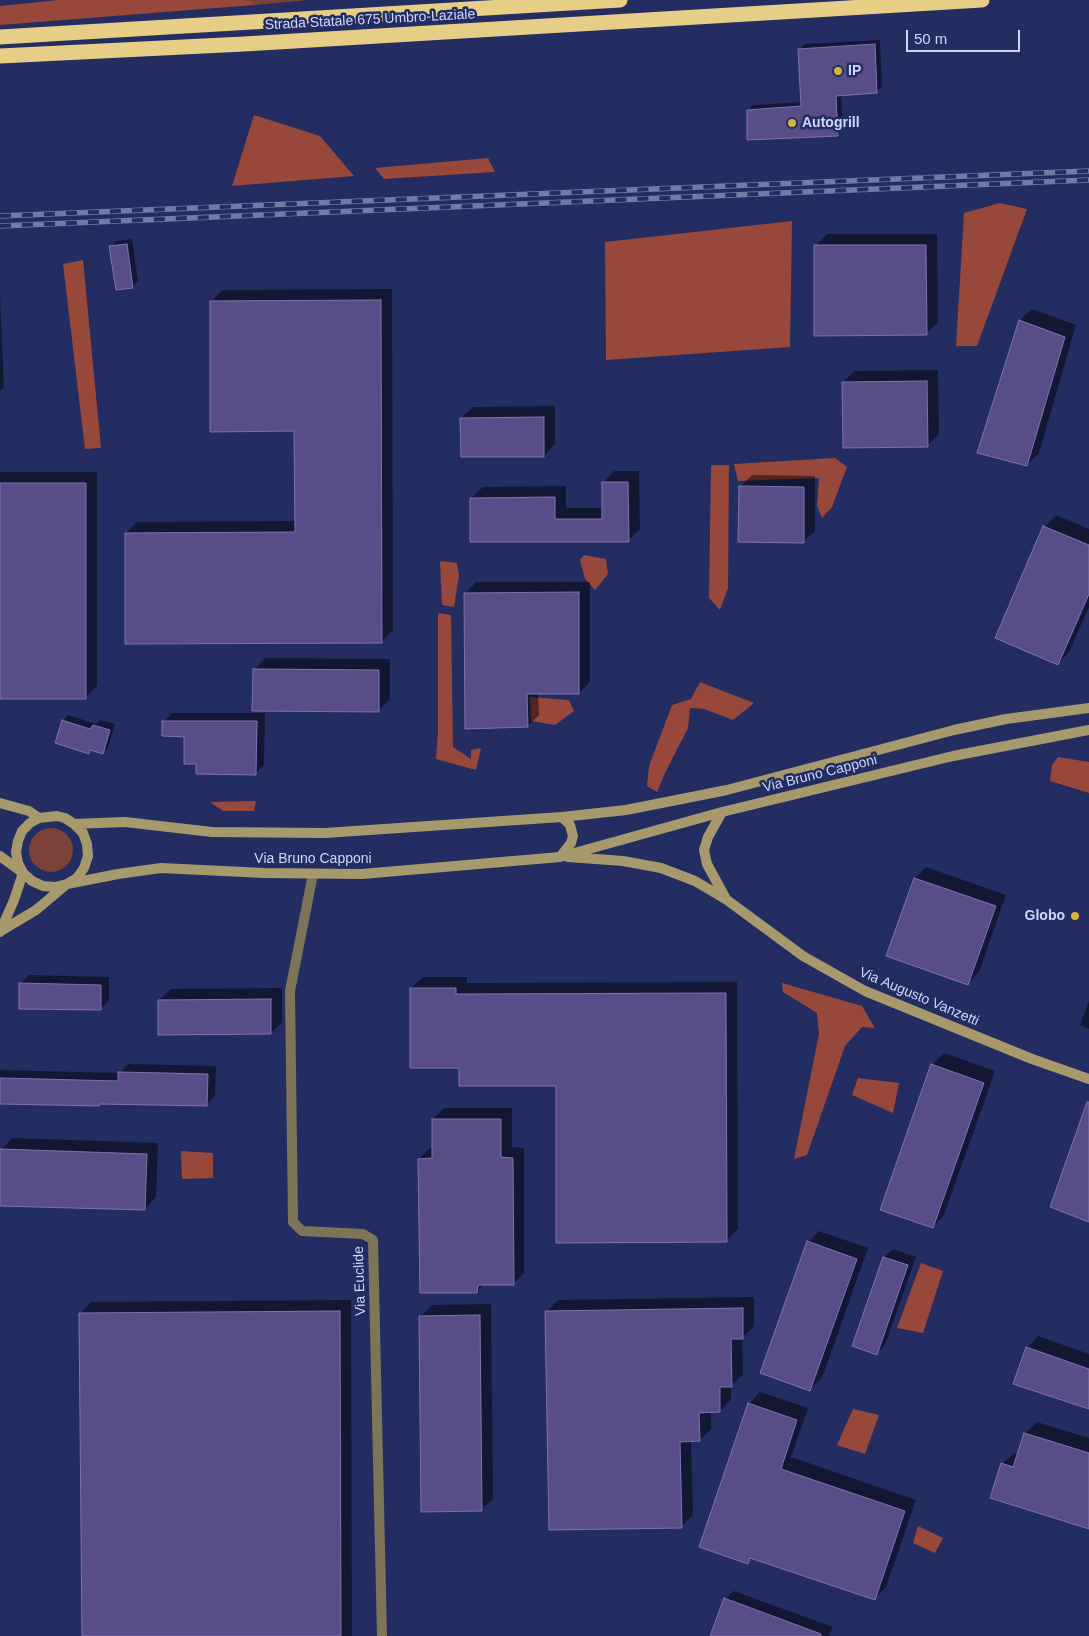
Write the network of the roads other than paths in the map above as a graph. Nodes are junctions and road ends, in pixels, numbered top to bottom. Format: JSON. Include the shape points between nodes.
{"nodes":[{"id":1,"x":620,"y":0,"type":"edge"},
{"id":2,"x":982,"y":0,"type":"edge"},
{"id":3,"x":0,"y":37,"type":"edge"},
{"id":4,"x":0,"y":56,"type":"edge"},
{"id":5,"x":1089,"y":708,"type":"edge"},
{"id":6,"x":1089,"y":730,"type":"edge"},
{"id":7,"x":0,"y":803,"type":"edge"},
{"id":8,"x":722,"y":812,"type":"junction"},
{"id":9,"x":562,"y":817,"type":"junction"},
{"id":10,"x":40,"y":818,"type":"junction"},
{"id":11,"x":74,"y":824,"type":"junction"},
{"id":12,"x":0,"y":856,"type":"edge"},
{"id":13,"x":560,"y":857,"type":"junction"},
{"id":14,"x":23,"y":872,"type":"junction"},
{"id":15,"x":313,"y":874,"type":"junction"},
{"id":16,"x":66,"y":884,"type":"junction"},
{"id":17,"x":726,"y":900,"type":"junction"},
{"id":18,"x":1,"y":932,"type":"edge"},
{"id":19,"x":1089,"y":1079,"type":"edge"},
{"id":20,"x":382,"y":1636,"type":"edge"}],
"edges":[{"from":1,"to":3,"type":"highway","name":"Strada Statale 675 Umbro-Laziale"},
{"from":2,"to":4,"type":"highway","name":"Strada Statale 675 Umbro-Laziale"},
{"from":5,"to":9,"type":"main road","name":"Via Bruno Capponi","via":[[954,730],[727,790],[626,810]]},
{"from":6,"to":8,"type":"main road","name":"Via Bruno Capponi","via":[[952,756]]},
{"from":7,"to":10,"type":"main road","via":[[29,811]]},
{"from":8,"to":13,"type":"main road","name":"Via Bruno Capponi"},
{"from":8,"to":17,"type":"main road","name":"Via Augusto Vanzetti","via":[[704,850],[707,864]]},
{"from":9,"to":11,"type":"main road","name":"Via Bruno Capponi","via":[[325,833],[212,832],[125,822]]},
{"from":9,"to":13,"type":"main road","via":[[570,825],[573,836]]},
{"from":10,"to":11,"type":"main road","via":[[57,816]]},
{"from":10,"to":14,"type":"main road","via":[[22,831],[18,841],[17,858]]},
{"from":11,"to":16,"type":"main road","via":[[83,833],[88,856],[77,878]]},
{"from":12,"to":14,"type":"main road"},
{"from":13,"to":15,"type":"main road","name":"Via Bruno Capponi","via":[[362,874]]},
{"from":13,"to":17,"type":"main road","name":"Via Augusto Vanzetti","via":[[622,861],[661,868],[695,881]]},
{"from":14,"to":16,"type":"main road","via":[[43,886]]},
{"from":14,"to":18,"type":"main road"},
{"from":15,"to":16,"type":"main road","name":"Via Bruno Capponi","via":[[161,868]]},
{"from":15,"to":20,"type":"street","name":"Via Euclide","via":[[290,991],[293,1222],[302,1231],[363,1234],[373,1240]]},
{"from":16,"to":18,"type":"main road","via":[[36,910]]},
{"from":17,"to":19,"type":"main road","name":"Via Augusto Vanzetti","via":[[803,956],[865,992]]}]}
